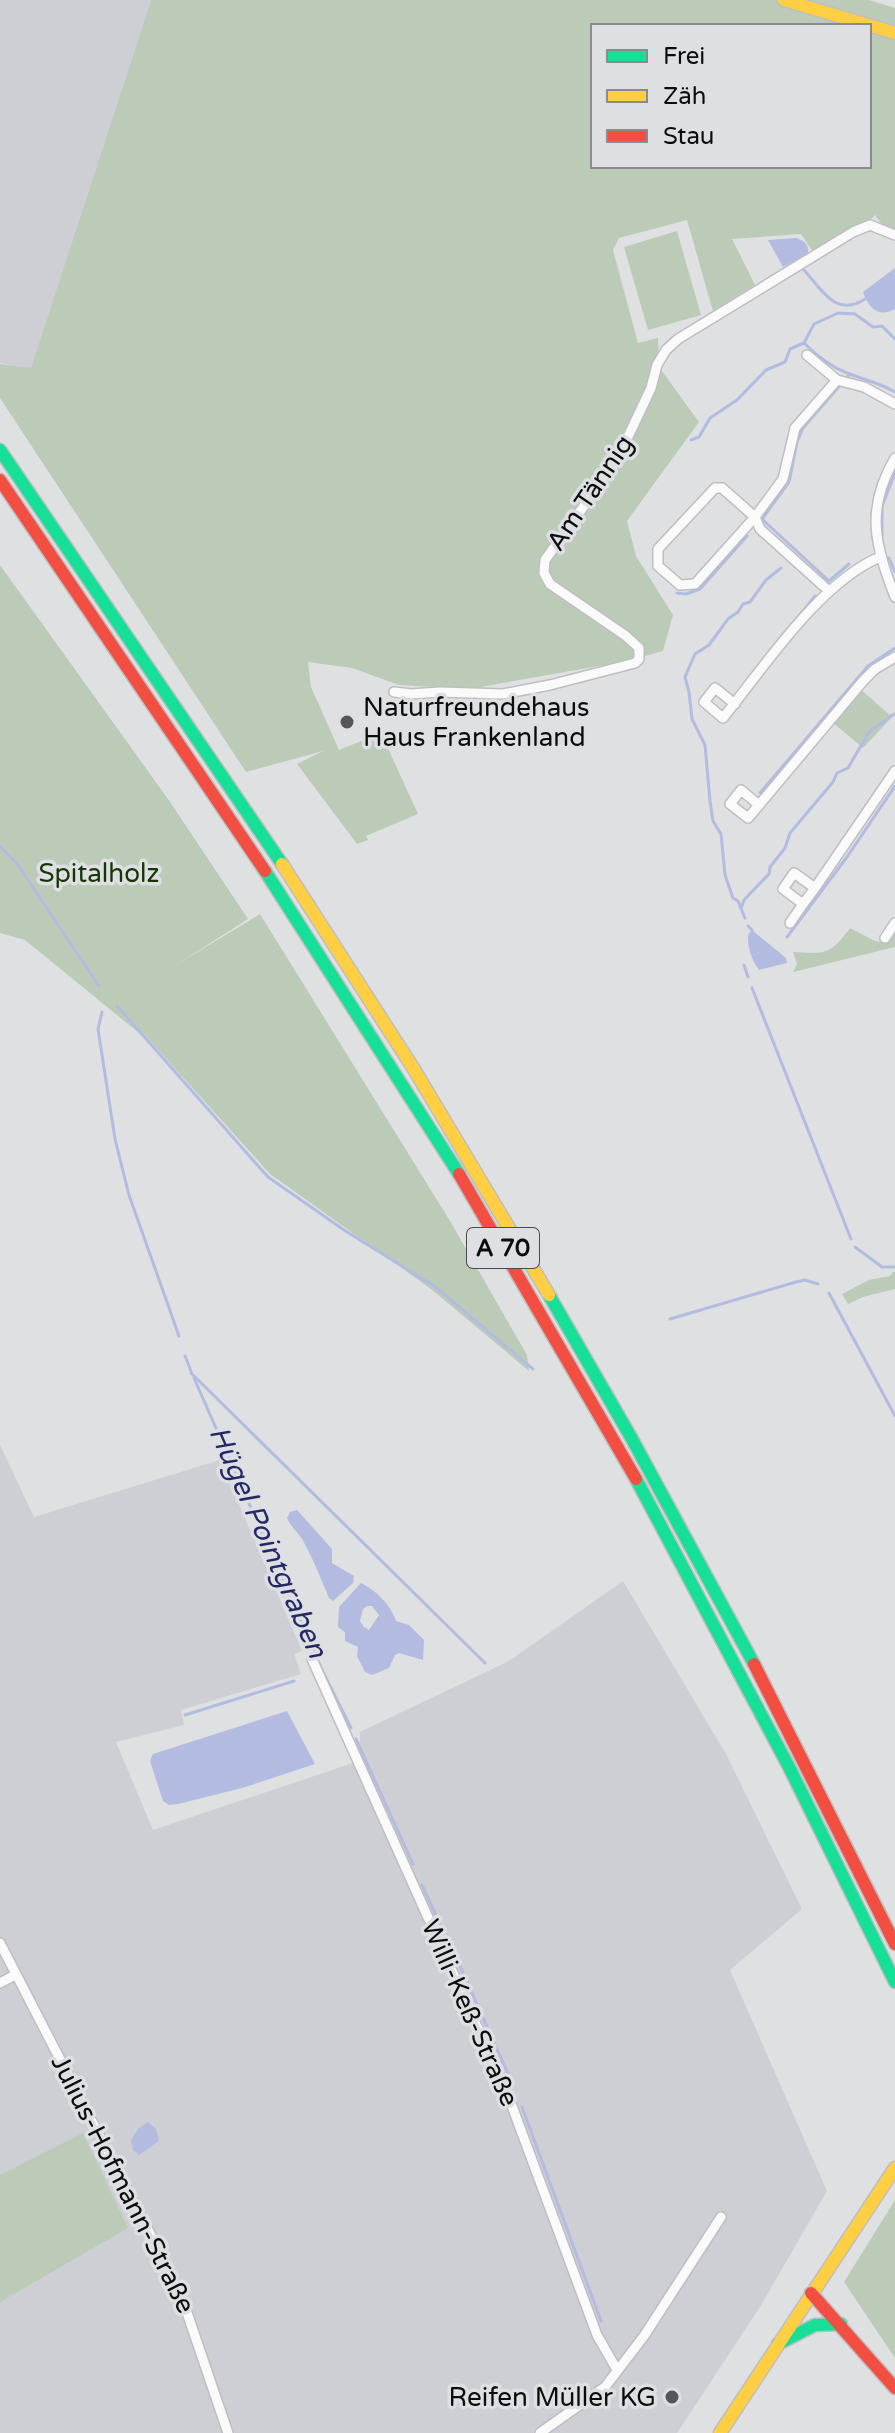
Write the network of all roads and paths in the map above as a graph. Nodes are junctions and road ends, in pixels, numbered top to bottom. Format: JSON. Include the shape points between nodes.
{"nodes":[{"id":1,"x":784,"y":0,"type":"edge"},
{"id":2,"x":865,"y":24,"type":"edge"},
{"id":3,"x":871,"y":26,"type":"edge"},
{"id":4,"x":895,"y":33,"type":"edge"},
{"id":5,"x":895,"y":235,"type":"edge"},
{"id":6,"x":807,"y":355,"type":"dead end"},
{"id":7,"x":837,"y":380,"type":"junction"},
{"id":8,"x":895,"y":404,"type":"edge"},
{"id":9,"x":0,"y":450,"type":"edge"},
{"id":10,"x":895,"y":458,"type":"edge"},
{"id":11,"x":0,"y":480,"type":"edge"},
{"id":12,"x":755,"y":517,"type":"junction"},
{"id":13,"x":880,"y":557,"type":"junction"},
{"id":14,"x":829,"y":591,"type":"junction"},
{"id":15,"x":895,"y":597,"type":"edge"},
{"id":16,"x":895,"y":657,"type":"edge"},
{"id":17,"x":394,"y":692,"type":"dead end"},
{"id":18,"x":735,"y":704,"type":"dead end"},
{"id":19,"x":895,"y":771,"type":"edge"},
{"id":20,"x":759,"y":805,"type":"dead end"},
{"id":21,"x":815,"y":888,"type":"junction"},
{"id":22,"x":803,"y":904,"type":"junction"},
{"id":23,"x":790,"y":923,"type":"dead end"},
{"id":24,"x":895,"y":923,"type":"edge"},
{"id":25,"x":885,"y":938,"type":"dead end"},
{"id":26,"x":312,"y":1659,"type":"dead end"},
{"id":27,"x":0,"y":1943,"type":"edge"},
{"id":28,"x":895,"y":1944,"type":"edge"},
{"id":29,"x":15,"y":1975,"type":"junction"},
{"id":30,"x":895,"y":1982,"type":"edge"},
{"id":31,"x":0,"y":1983,"type":"edge"},
{"id":32,"x":895,"y":2168,"type":"edge"},
{"id":33,"x":721,"y":2217,"type":"dead end"},
{"id":34,"x":811,"y":2293,"type":"junction"},
{"id":35,"x":841,"y":2324,"type":"junction"},
{"id":36,"x":778,"y":2344,"type":"junction"},
{"id":37,"x":617,"y":2370,"type":"junction"},
{"id":38,"x":895,"y":2388,"type":"edge"},
{"id":39,"x":228,"y":2433,"type":"edge"},
{"id":40,"x":540,"y":2433,"type":"edge"},
{"id":41,"x":720,"y":2433,"type":"edge"}],
"edges":[{"from":1,"to":2,"type":"main road"},
{"from":3,"to":4,"type":"main road"},
{"from":5,"to":17,"type":"street","name":"Am Tännig","via":[[870,225],[853,232],[666,350],[617,460],[545,560],[550,584],[639,648],[635,663],[503,694]]},
{"from":6,"to":7,"type":"street"},
{"from":7,"to":8,"type":"street"},
{"from":7,"to":12,"type":"street","via":[[795,428],[783,479]]},
{"from":9,"to":28,"type":"main road","number":"A 70","via":[[282,864],[500,1210],[698,1557]]},
{"from":10,"to":13,"type":"street","via":[[877,502]]},
{"from":11,"to":30,"type":"main road","number":"A 70","via":[[298,919],[519,1275],[684,1567]]},
{"from":12,"to":12,"type":"street","via":[[695,584],[680,585],[658,566],[658,549],[715,488],[722,488]]},
{"from":12,"to":14,"type":"street","via":[[760,529]]},
{"from":13,"to":14,"type":"street","via":[[851,571]]},
{"from":13,"to":15,"type":"street"},
{"from":14,"to":18,"type":"street"},
{"from":16,"to":20,"type":"street","via":[[863,681]]},
{"from":19,"to":21,"type":"street"},
{"from":21,"to":22,"type":"street"},
{"from":21,"to":22,"type":"street","via":[[794,873],[783,889]]},
{"from":22,"to":23,"type":"street"},
{"from":24,"to":25,"type":"street"},
{"from":26,"to":37,"type":"street","name":"Willi-Keß-Straße","via":[[509,2098],[597,2335]]},
{"from":27,"to":29,"type":"street","name":"Julius-Hofmann-Straße"},
{"from":29,"to":31,"type":"street"},
{"from":29,"to":39,"type":"street","name":"Julius-Hofmann-Straße","via":[[180,2292]]},
{"from":32,"to":34,"type":"main road"},
{"from":33,"to":37,"type":"street"},
{"from":34,"to":35,"type":"main road"},
{"from":34,"to":36,"type":"main road"},
{"from":35,"to":36,"type":"main road","via":[[815,2325]]},
{"from":35,"to":38,"type":"main road"},
{"from":36,"to":41,"type":"main road"},
{"from":37,"to":40,"type":"street","via":[[605,2387]]}]}
